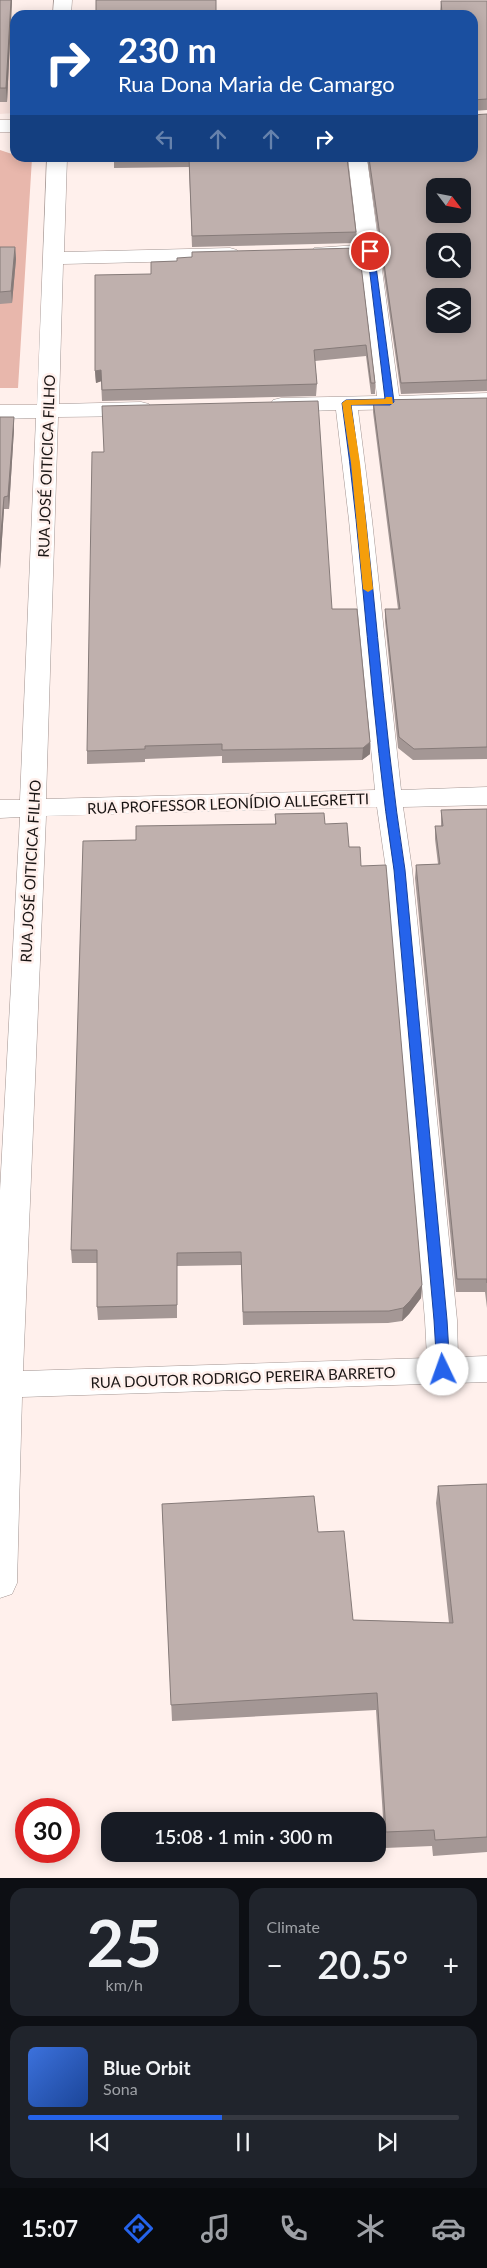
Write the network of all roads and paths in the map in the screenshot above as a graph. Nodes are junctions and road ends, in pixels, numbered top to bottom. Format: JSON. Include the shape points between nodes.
{"nodes":[{"id":1,"x":58,"y":162,"type":"edge"},
{"id":2,"x":358,"y":162,"type":"edge"},
{"id":3,"x":370,"y":251,"type":"junction"},
{"id":4,"x":301,"y":253,"type":"edge"},
{"id":5,"x":251,"y":254,"type":"edge"},
{"id":6,"x":54,"y":258,"type":"junction"},
{"id":7,"x":487,"y":400,"type":"edge"},
{"id":8,"x":390,"y":402,"type":"junction"},
{"id":9,"x":346,"y":403,"type":"junction"},
{"id":10,"x":257,"y":405,"type":"edge"},
{"id":11,"x":157,"y":408,"type":"edge"},
{"id":12,"x":48,"y":411,"type":"junction"},
{"id":13,"x":0,"y":412,"type":"edge"},
{"id":14,"x":487,"y":796,"type":"edge"},
{"id":15,"x":388,"y":798,"type":"junction"},
{"id":16,"x":33,"y":809,"type":"junction"},
{"id":17,"x":0,"y":810,"type":"edge"},
{"id":18,"x":487,"y":1369,"type":"edge"},
{"id":19,"x":443,"y":1370,"type":"junction"},
{"id":20,"x":3,"y":1385,"type":"edge"},
{"id":21,"x":0,"y":1583,"type":"edge"}],
"edges":[{"from":1,"to":6,"type":"street","name":"RUA JOSÉ OITICICA FILHO"},
{"from":2,"to":3,"type":"street"},
{"from":3,"to":4,"type":"street"},
{"from":3,"to":8,"type":"street"},
{"from":5,"to":6,"type":"street"},
{"from":6,"to":12,"type":"street","name":"RUA JOSÉ OITICICA FILHO"},
{"from":7,"to":8,"type":"street"},
{"from":8,"to":9,"type":"street"},
{"from":9,"to":10,"type":"street"},
{"from":9,"to":15,"type":"street","via":[[355,463]]},
{"from":11,"to":12,"type":"street"},
{"from":12,"to":13,"type":"street"},
{"from":12,"to":16,"type":"street","name":"RUA JOSÉ OITICICA FILHO"},
{"from":14,"to":15,"type":"street","name":"RUA PROFESSOR LEONÍDIO ALLEGRETTI"},
{"from":15,"to":16,"type":"street","name":"RUA PROFESSOR LEONÍDIO ALLEGRETTI"},
{"from":15,"to":19,"type":"street","via":[[400,879]]},
{"from":16,"to":17,"type":"street","name":"RUA PROFESSOR LEONÍDIO ALLEGRETTI"},
{"from":16,"to":20,"type":"street","name":"RUA JOSÉ OITICICA FILHO"},
{"from":18,"to":19,"type":"street","name":"RUA DOUTOR RODRIGO PEREIRA BARRETO"},
{"from":19,"to":20,"type":"street","name":"RUA DOUTOR RODRIGO PEREIRA BARRETO"},
{"from":20,"to":21,"type":"street","name":"RUA JOSÉ OITICICA FILHO"}]}
